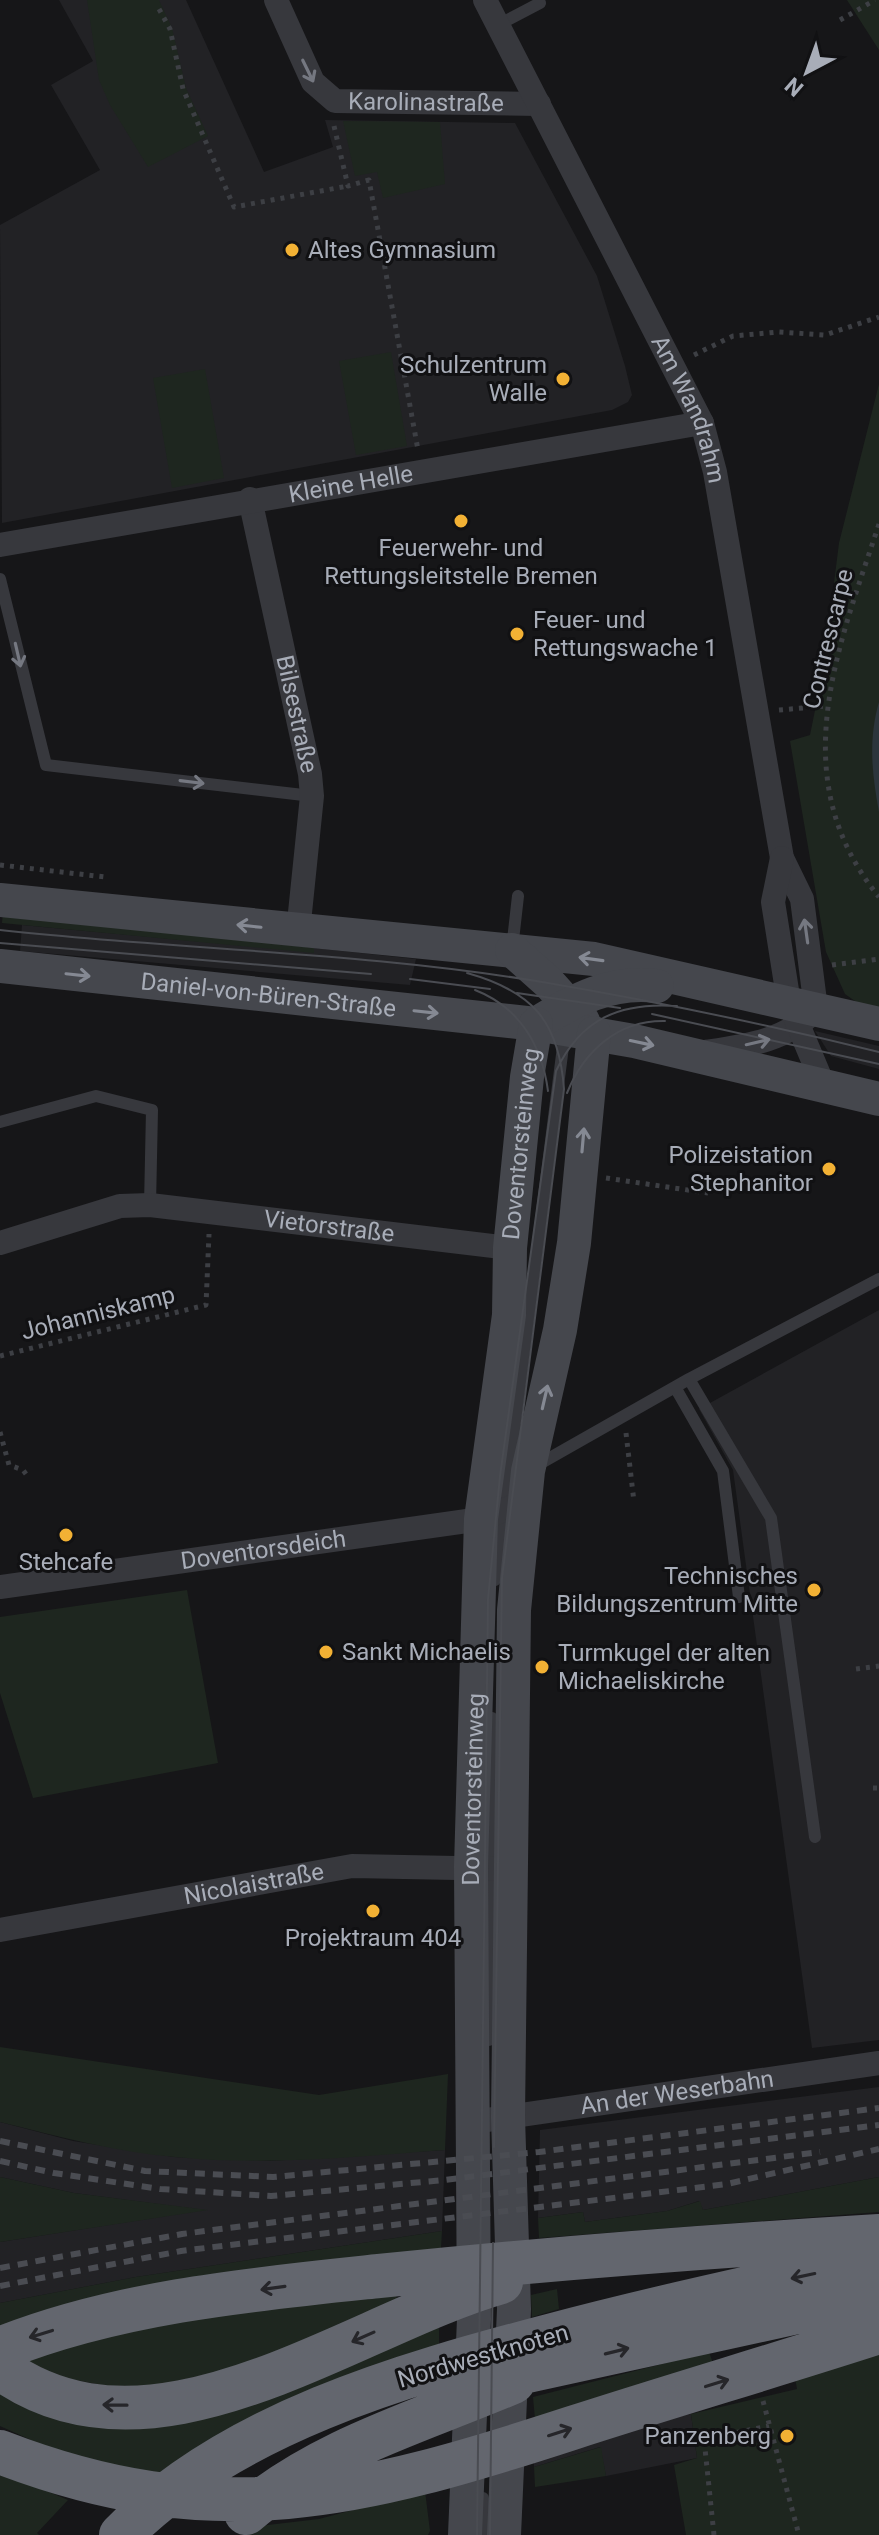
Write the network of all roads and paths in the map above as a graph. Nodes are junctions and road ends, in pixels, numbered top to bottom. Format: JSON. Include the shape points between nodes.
{"nodes":[{"id":1,"x":276,"y":0,"type":"edge"},
{"id":2,"x":485,"y":0,"type":"edge"},
{"id":3,"x":875,"y":0,"type":"edge"},
{"id":4,"x":540,"y":3,"type":"dead end"},
{"id":5,"x":159,"y":9,"type":"dead end"},
{"id":6,"x":840,"y":20,"type":"dead end"},
{"id":7,"x":498,"y":25,"type":"junction"},
{"id":8,"x":335,"y":101,"type":"junction"},
{"id":9,"x":539,"y":104,"type":"junction"},
{"id":10,"x":348,"y":186,"type":"junction"},
{"id":11,"x":879,"y":317,"type":"edge"},
{"id":12,"x":673,"y":369,"type":"junction"},
{"id":13,"x":702,"y":423,"type":"junction"},
{"id":14,"x":422,"y":470,"type":"junction"},
{"id":15,"x":250,"y":499,"type":"junction"},
{"id":16,"x":879,"y":524,"type":"edge"},
{"id":17,"x":0,"y":545,"type":"edge"},
{"id":18,"x":0,"y":579,"type":"edge"},
{"id":19,"x":826,"y":706,"type":"junction"},
{"id":20,"x":757,"y":713,"type":"junction"},
{"id":21,"x":312,"y":796,"type":"junction"},
{"id":22,"x":518,"y":896,"type":"dead end"},
{"id":23,"x":879,"y":897,"type":"edge"},
{"id":24,"x":0,"y":900,"type":"edge"},
{"id":25,"x":298,"y":932,"type":"junction"},
{"id":26,"x":512,"y":950,"type":"junction"},
{"id":27,"x":0,"y":966,"type":"edge"},
{"id":28,"x":722,"y":989,"type":"junction"},
{"id":29,"x":800,"y":1013,"type":"junction"},
{"id":30,"x":566,"y":1022,"type":"junction"},
{"id":31,"x":879,"y":1024,"type":"edge"},
{"id":32,"x":690,"y":1054,"type":"junction"},
{"id":33,"x":825,"y":1089,"type":"junction"},
{"id":34,"x":879,"y":1099,"type":"edge"},
{"id":35,"x":0,"y":1122,"type":"edge"},
{"id":36,"x":580,"y":1175,"type":"junction"},
{"id":37,"x":708,"y":1193,"type":"dead end"},
{"id":38,"x":150,"y":1205,"type":"junction"},
{"id":39,"x":213,"y":1210,"type":"junction"},
{"id":40,"x":0,"y":1243,"type":"edge"},
{"id":41,"x":510,"y":1248,"type":"junction"},
{"id":42,"x":879,"y":1279,"type":"edge"},
{"id":43,"x":0,"y":1356,"type":"edge"},
{"id":44,"x":689,"y":1379,"type":"junction"},
{"id":45,"x":675,"y":1387,"type":"junction"},
{"id":46,"x":624,"y":1417,"type":"junction"},
{"id":47,"x":0,"y":1432,"type":"edge"},
{"id":48,"x":29,"y":1478,"type":"dead end"},
{"id":49,"x":509,"y":1501,"type":"junction"},
{"id":50,"x":634,"y":1502,"type":"dead end"},
{"id":51,"x":0,"y":1587,"type":"edge"},
{"id":52,"x":495,"y":1589,"type":"dead end"},
{"id":53,"x":739,"y":1597,"type":"dead end"},
{"id":54,"x":879,"y":1666,"type":"edge"},
{"id":55,"x":856,"y":1669,"type":"dead end"},
{"id":56,"x":492,"y":1697,"type":"dead end"},
{"id":57,"x":815,"y":1837,"type":"dead end"},
{"id":58,"x":490,"y":1868,"type":"junction"},
{"id":59,"x":0,"y":1930,"type":"edge"},
{"id":60,"x":489,"y":2057,"type":"dead end"},
{"id":61,"x":879,"y":2063,"type":"edge"},
{"id":62,"x":489,"y":2119,"type":"junction"},
{"id":63,"x":488,"y":2177,"type":"dead end"},
{"id":64,"x":879,"y":2236,"type":"edge"},
{"id":65,"x":879,"y":2260,"type":"edge"},
{"id":66,"x":879,"y":2294,"type":"edge"},
{"id":67,"x":447,"y":2298,"type":"junction"},
{"id":68,"x":879,"y":2332,"type":"edge"},
{"id":69,"x":0,"y":2349,"type":"edge"},
{"id":70,"x":0,"y":2368,"type":"edge"},
{"id":71,"x":541,"y":2370,"type":"junction"},
{"id":72,"x":762,"y":2397,"type":"dead end"},
{"id":73,"x":485,"y":2412,"type":"dead end"},
{"id":74,"x":769,"y":2426,"type":"junction"},
{"id":75,"x":484,"y":2442,"type":"dead end"},
{"id":76,"x":0,"y":2452,"type":"edge"},
{"id":77,"x":483,"y":2471,"type":"dead end"},
{"id":78,"x":483,"y":2486,"type":"dead end"},
{"id":79,"x":121,"y":2535,"type":"edge"},
{"id":80,"x":166,"y":2535,"type":"edge"},
{"id":81,"x":219,"y":2535,"type":"edge"},
{"id":82,"x":465,"y":2535,"type":"edge"},
{"id":83,"x":483,"y":2535,"type":"edge"},
{"id":84,"x":504,"y":2535,"type":"edge"},
{"id":85,"x":714,"y":2535,"type":"edge"},
{"id":86,"x":799,"y":2535,"type":"edge"}],
"edges":[{"from":1,"to":8,"type":"street","name":"Karolinastraße","one_way":true,"via":[[313,82]]},
{"from":2,"to":7,"type":"street","name":"Am Wandrahm"},
{"from":3,"to":6,"type":"path"},
{"from":4,"to":7,"type":"lane"},
{"from":5,"to":10,"type":"path","via":[[170,29],[183,89],[234,207]]},
{"from":7,"to":9,"type":"street","name":"Am Wandrahm"},
{"from":8,"to":9,"type":"street","name":"Karolinastraße"},
{"from":8,"to":10,"type":"path","via":[[333,120]]},
{"from":9,"to":12,"type":"street","name":"Am Wandrahm"},
{"from":10,"to":14,"type":"path","via":[[369,180]]},
{"from":11,"to":12,"type":"path","via":[[825,335],[733,336]]},
{"from":12,"to":13,"type":"street","name":"Am Wandrahm"},
{"from":13,"to":14,"type":"street","name":"Kleine Helle"},
{"from":13,"to":20,"type":"street","name":"Am Wandrahm"},
{"from":14,"to":15,"type":"street","name":"Kleine Helle"},
{"from":15,"to":17,"type":"street","name":"Kleine Helle"},
{"from":15,"to":21,"type":"street","name":"Bilsestraße"},
{"from":16,"to":19,"type":"path","name":"Contrescarpe"},
{"from":18,"to":21,"type":"lane","one_way":true,"via":[[46,765]]},
{"from":19,"to":20,"type":"path"},
{"from":19,"to":23,"type":"path","name":"Contrescarpe","via":[[823,758],[837,822]]},
{"from":20,"to":29,"type":"street","name":"Am Wandrahm","via":[[782,858],[802,899]]},
{"from":21,"to":25,"type":"street","name":"Bilsestraße"},
{"from":22,"to":26,"type":"lane"},
{"from":25,"to":24,"type":"street","name":"Daniel-von-Büren-Straße","one_way":true},
{"from":25,"to":26,"type":"street","name":"Daniel-von-Büren-Straße"},
{"from":28,"to":26,"type":"street","name":"Daniel-von-Büren-Straße","one_way":true,"via":[[594,959]]},
{"from":26,"to":30,"type":"street"},
{"from":27,"to":30,"type":"street","name":"Daniel-von-Büren-Straße","one_way":true},
{"from":28,"to":29,"type":"street","name":"Daniel-von-Büren-Straße"},
{"from":28,"to":30,"type":"street","name":"Daniel-von-Büren-Straße","via":[[636,983],[600,991]]},
{"from":29,"to":31,"type":"street","name":"Daniel-von-Büren-Straße"},
{"from":32,"to":29,"type":"street","one_way":true,"via":[[770,1040]]},
{"from":29,"to":33,"type":"street","name":"Am Wandrahm"},
{"from":30,"to":32,"type":"street","name":"Daniel-von-Büren-Straße","one_way":true},
{"from":36,"to":30,"type":"street","name":"Doventorsteinweg","one_way":true},
{"from":30,"to":41,"type":"street","name":"Doventorsteinweg"},
{"from":30,"to":49,"type":"lane"},
{"from":32,"to":33,"type":"street","name":"Daniel-von-Büren-Straße"},
{"from":33,"to":34,"type":"street","name":"Daniel-von-Büren-Straße"},
{"from":35,"to":38,"type":"lane","via":[[96,1096],[152,1110]]},
{"from":36,"to":37,"type":"path"},
{"from":49,"to":36,"type":"street","name":"Doventorsteinweg","one_way":true,"via":[[560,1330]]},
{"from":38,"to":39,"type":"street","name":"Vietorstraße"},
{"from":38,"to":40,"type":"street","name":"Vietorstraße","via":[[120,1206]]},
{"from":39,"to":41,"type":"street","name":"Vietorstraße"},
{"from":39,"to":43,"type":"path","name":"Johanniskamp","via":[[206,1305]]},
{"from":41,"to":49,"type":"street","name":"Doventorsteinweg"},
{"from":42,"to":44,"type":"lane"},
{"from":44,"to":45,"type":"lane"},
{"from":44,"to":57,"type":"lane","via":[[771,1518]]},
{"from":45,"to":46,"type":"lane"},
{"from":45,"to":53,"type":"lane","via":[[723,1471]]},
{"from":46,"to":49,"type":"lane"},
{"from":46,"to":50,"type":"path"},
{"from":47,"to":48,"type":"path","via":[[9,1465]]},
{"from":49,"to":51,"type":"street","name":"Doventorsdeich"},
{"from":49,"to":52,"type":"lane"},
{"from":49,"to":58,"type":"street","name":"Doventorsteinweg"},
{"from":49,"to":58,"type":"street","name":"Doventorsteinweg","via":[[514,1610]]},
{"from":54,"to":55,"type":"path"},
{"from":56,"to":58,"type":"lane"},
{"from":58,"to":59,"type":"street","name":"Nicolaistraße","via":[[352,1866]]},
{"from":58,"to":60,"type":"lane"},
{"from":58,"to":62,"type":"street","name":"Doventorsteinweg"},
{"from":61,"to":62,"type":"street","name":"An der Weserbahn"},
{"from":62,"to":67,"type":"street","name":"Doventorsteinweg"},
{"from":62,"to":84,"type":"street","name":"Doventorsteinweg","via":[[514,2309]]},
{"from":63,"to":73,"type":"lane"},
{"from":64,"to":67,"type":"highway","via":[[681,2251]]},
{"from":65,"to":79,"type":"highway","name":"Nordwestknoten","one_way":true,"via":[[669,2304],[334,2403],[226,2455]]},
{"from":71,"to":66,"type":"highway","name":"Nordwestknoten","one_way":true},
{"from":67,"to":69,"type":"highway","one_way":true,"via":[[276,2287],[84,2321]]},
{"from":67,"to":70,"type":"highway","one_way":true,"via":[[277,2375],[195,2399],[87,2403],[48,2394]]},
{"from":67,"to":82,"type":"street","name":"Doventorsteinweg"},
{"from":76,"to":68,"type":"highway","one_way":true,"via":[[88,2490],[143,2504],[231,2512],[315,2506],[400,2484]]},
{"from":71,"to":80,"type":"highway","name":"Nordwestknoten","via":[[482,2380],[416,2400],[280,2454],[202,2502]]},
{"from":71,"to":81,"type":"highway","via":[[364,2440],[294,2478]]},
{"from":72,"to":74,"type":"path"},
{"from":74,"to":85,"type":"path","via":[[704,2439]]},
{"from":74,"to":86,"type":"path"},
{"from":75,"to":77,"type":"lane"},
{"from":78,"to":83,"type":"lane"}]}
